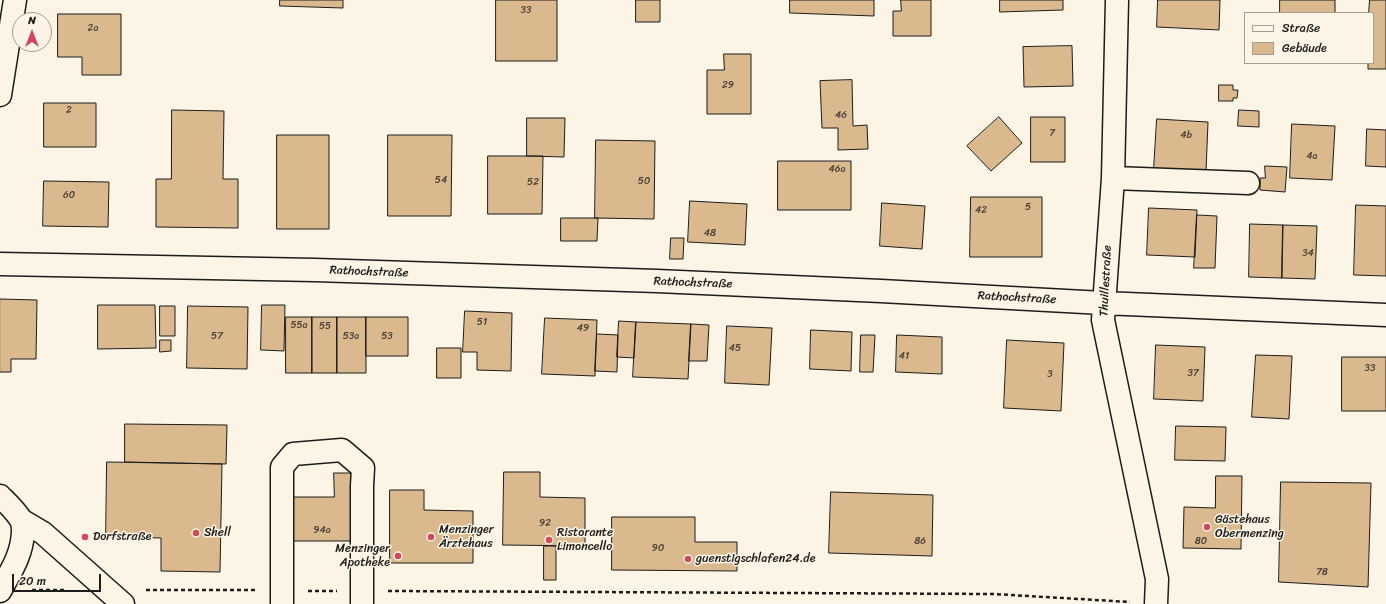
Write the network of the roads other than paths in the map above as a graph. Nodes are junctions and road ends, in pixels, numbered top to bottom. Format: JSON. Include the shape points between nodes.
{"nodes":[{"id":1,"x":15,"y":0,"type":"edge"},
{"id":2,"x":1116,"y":0,"type":"edge"},
{"id":3,"x":0,"y":95,"type":"edge"},
{"id":4,"x":1113,"y":178,"type":"junction"},
{"id":5,"x":1248,"y":183,"type":"dead end"},
{"id":6,"x":0,"y":264,"type":"edge"},
{"id":7,"x":1103,"y":303,"type":"junction"},
{"id":8,"x":1386,"y":315,"type":"edge"},
{"id":9,"x":0,"y":496,"type":"edge"},
{"id":10,"x":21,"y":520,"type":"junction"},
{"id":11,"x":0,"y":590,"type":"edge"},
{"id":12,"x":282,"y":597,"type":"edge"},
{"id":13,"x":362,"y":597,"type":"edge"},
{"id":14,"x":123,"y":604,"type":"edge"},
{"id":15,"x":1156,"y":604,"type":"edge"}],
"edges":[{"from":1,"to":3,"type":"street"},
{"from":2,"to":4,"type":"street","name":"Thuillestraße"},
{"from":4,"to":5,"type":"street"},
{"from":4,"to":7,"type":"street","name":"Thuillestraße"},
{"from":6,"to":7,"type":"street","name":"Rathochstraße","via":[[323,270],[649,281]]},
{"from":7,"to":8,"type":"street","name":"Rathochstraße"},
{"from":7,"to":15,"type":"street","name":"Thuillestraße","via":[[1103,320],[1157,579]]},
{"from":9,"to":10,"type":"street"},
{"from":10,"to":11,"type":"street","via":[[22,544],[18,559]]},
{"from":10,"to":14,"type":"street","via":[[43,533]]},
{"from":12,"to":13,"type":"street","via":[[282,467],[293,454],[342,450],[363,468]]}]}
